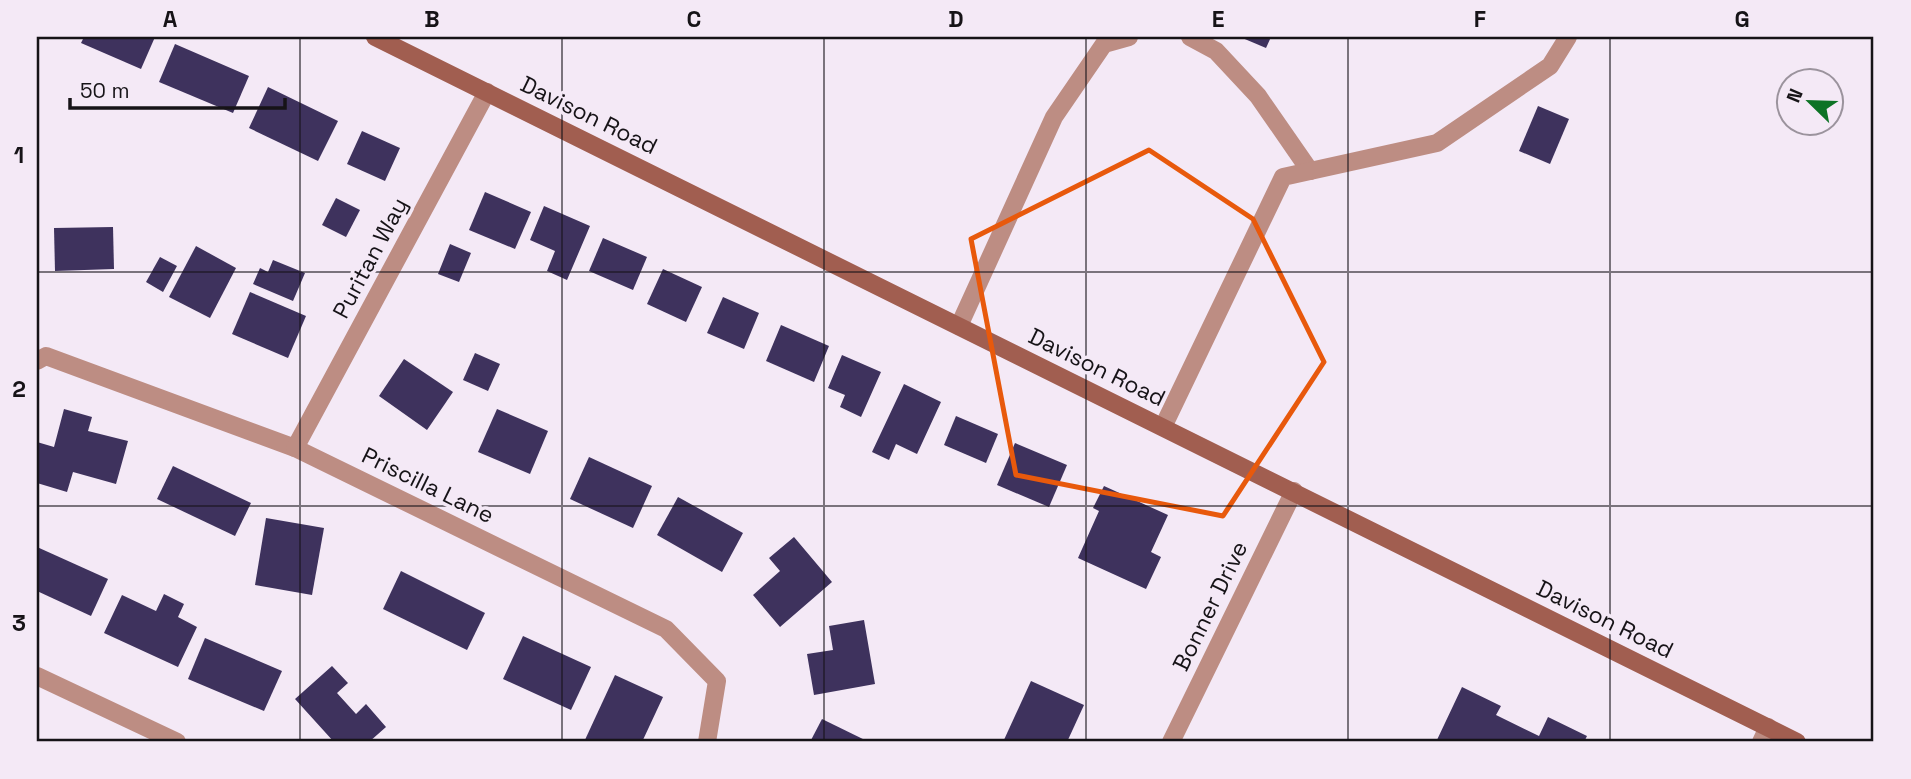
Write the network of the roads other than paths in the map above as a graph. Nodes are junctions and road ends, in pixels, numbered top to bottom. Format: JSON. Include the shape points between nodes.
{"nodes":[{"id":1,"x":375,"y":37,"type":"edge"},
{"id":2,"x":1129,"y":37,"type":"edge"},
{"id":3,"x":1190,"y":37,"type":"edge"},
{"id":4,"x":1568,"y":37,"type":"edge"},
{"id":5,"x":487,"y":92,"type":"junction"},
{"id":6,"x":1310,"y":171,"type":"junction"},
{"id":7,"x":959,"y":326,"type":"junction"},
{"id":8,"x":37,"y":361,"type":"edge"},
{"id":9,"x":1163,"y":427,"type":"junction"},
{"id":10,"x":295,"y":448,"type":"junction"},
{"id":11,"x":1294,"y":491,"type":"junction"},
{"id":12,"x":37,"y":676,"type":"edge"},
{"id":13,"x":1765,"y":735,"type":"edge"},
{"id":14,"x":177,"y":742,"type":"edge"},
{"id":15,"x":707,"y":742,"type":"edge"},
{"id":16,"x":1171,"y":742,"type":"edge"},
{"id":17,"x":1797,"y":742,"type":"edge"}],
"edges":[{"from":1,"to":5,"type":"street","name":"Davison Road"},
{"from":2,"to":7,"type":"street","via":[[1104,44],[1054,117]]},
{"from":3,"to":6,"type":"street","via":[[1216,51],[1250,87]]},
{"from":4,"to":6,"type":"street","via":[[1550,66],[1437,143]]},
{"from":5,"to":7,"type":"street","name":"Davison Road"},
{"from":5,"to":10,"type":"street","name":"Puritan Way"},
{"from":6,"to":9,"type":"street","via":[[1283,177]]},
{"from":7,"to":9,"type":"street","name":"Davison Road"},
{"from":8,"to":10,"type":"street","name":"Priscilla Lane","via":[[46,356]]},
{"from":9,"to":11,"type":"street","name":"Davison Road"},
{"from":10,"to":15,"type":"street","name":"Priscilla Lane","via":[[666,629],[717,681]]},
{"from":11,"to":13,"type":"street","name":"Davison Road"},
{"from":11,"to":16,"type":"street","name":"Bonner Drive"},
{"from":12,"to":14,"type":"street"},
{"from":13,"to":17,"type":"street","name":"Davison Road"}]}
